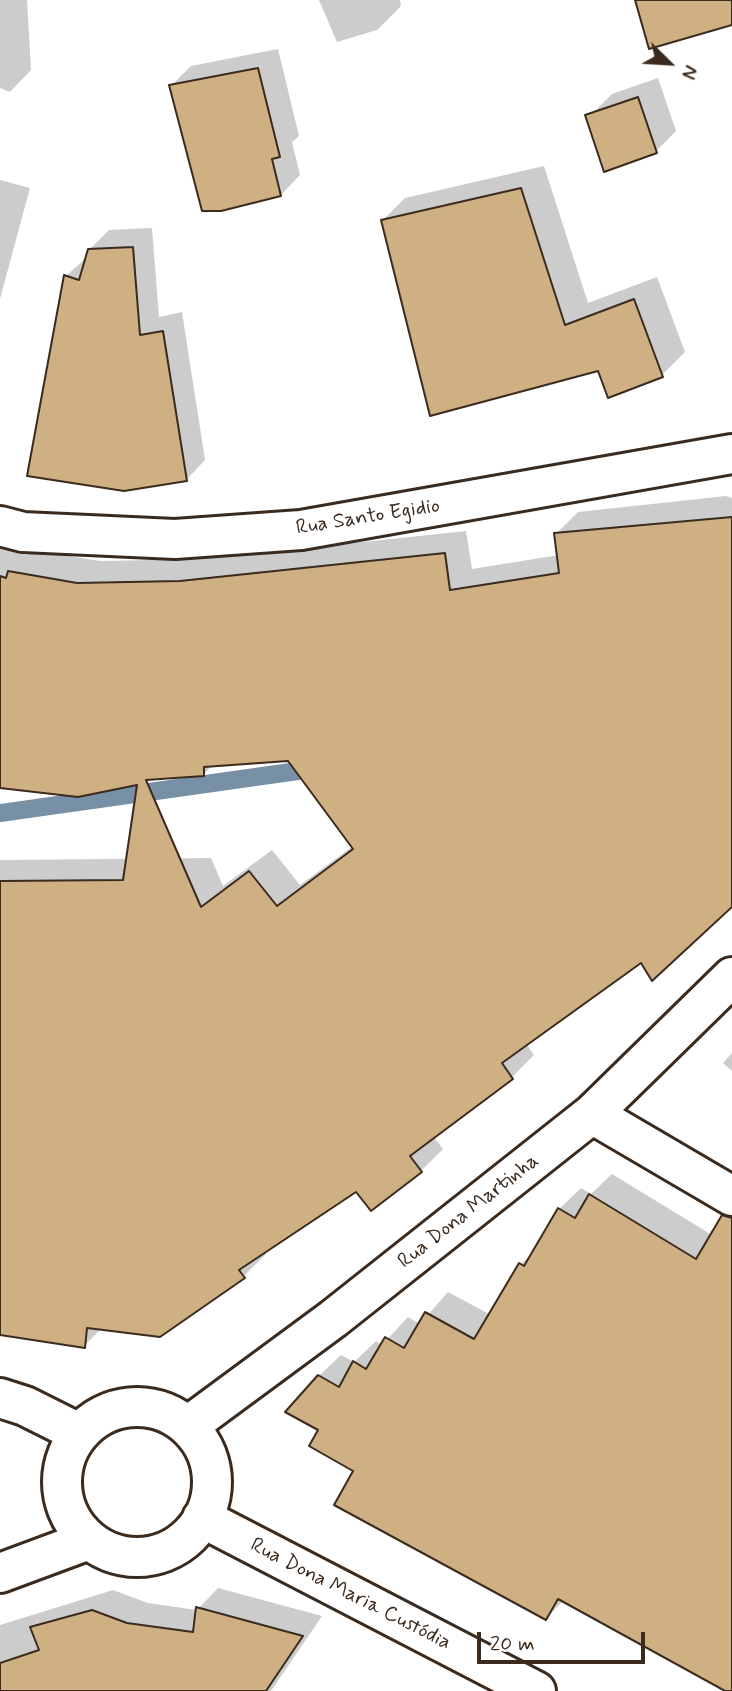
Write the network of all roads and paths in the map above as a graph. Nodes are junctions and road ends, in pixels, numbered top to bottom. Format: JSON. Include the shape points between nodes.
{"nodes":[{"id":1,"x":732,"y":454,"type":"edge"},
{"id":2,"x":0,"y":526,"type":"edge"},
{"id":3,"x":732,"y":977,"type":"edge"},
{"id":4,"x":592,"y":1114,"type":"junction"},
{"id":5,"x":732,"y":1196,"type":"edge"},
{"id":6,"x":0,"y":1398,"type":"edge"},
{"id":7,"x":188,"y":1426,"type":"junction"},
{"id":8,"x":79,"y":1433,"type":"junction"},
{"id":9,"x":202,"y":1518,"type":"junction"},
{"id":10,"x":89,"y":1540,"type":"junction"},
{"id":11,"x":0,"y":1573,"type":"edge"},
{"id":12,"x":536,"y":1691,"type":"edge"}],
"edges":[{"from":1,"to":2,"type":"street","name":"Rua Santo Egidio","via":[[301,530],[175,539],[23,532]]},
{"from":3,"to":4,"type":"street","name":"Rua Dona Martinha"},
{"from":4,"to":5,"type":"street"},
{"from":4,"to":7,"type":"street","name":"Rua Dona Martinha","via":[[333,1319]]},
{"from":6,"to":8,"type":"street"},
{"from":7,"to":8,"type":"street","via":[[161,1410],[132,1406],[103,1415]]},
{"from":7,"to":9,"type":"street","via":[[203,1446],[211,1469],[211,1494]]},
{"from":8,"to":10,"type":"street","via":[[67,1454],[62,1477],[64,1501],[73,1522]]},
{"from":9,"to":10,"type":"street","via":[[189,1535],[151,1555],[129,1557]]},
{"from":9,"to":12,"type":"street","name":"Rua Dona Maria Custódia"},
{"from":10,"to":11,"type":"street"}]}
